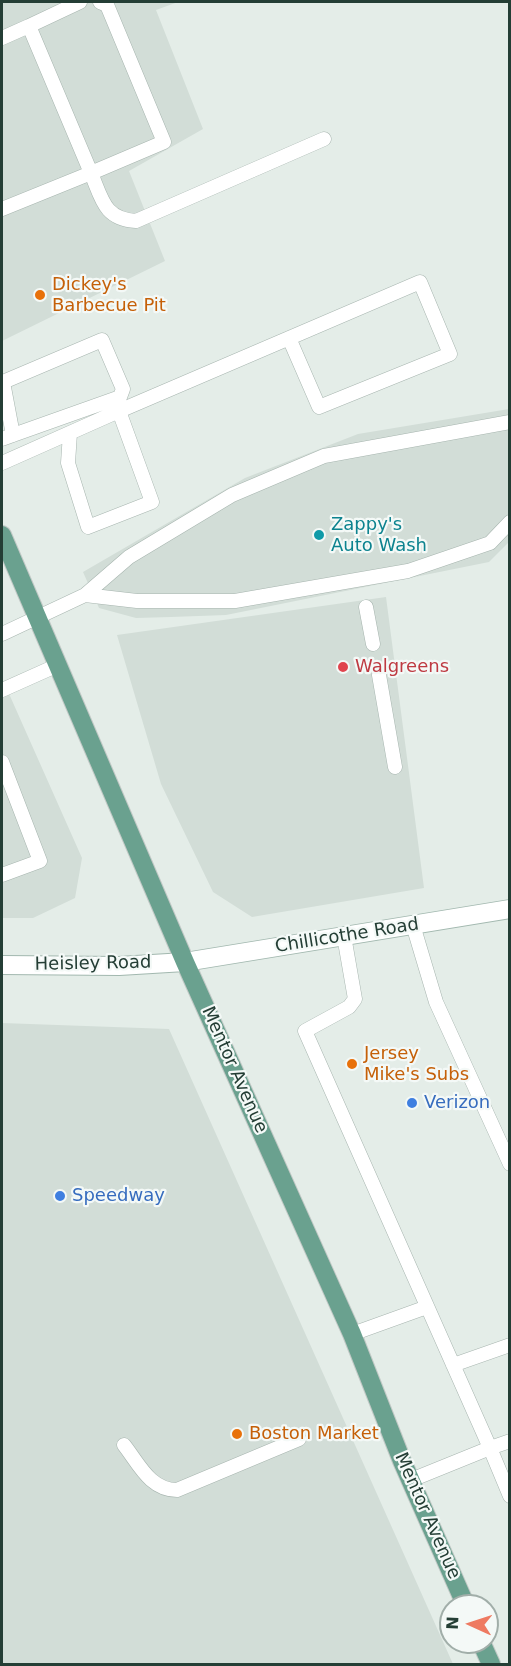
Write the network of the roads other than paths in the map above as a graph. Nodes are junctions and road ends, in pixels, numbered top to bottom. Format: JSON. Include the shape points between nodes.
{"nodes":[{"id":1,"x":80,"y":2,"type":"edge"},
{"id":2,"x":100,"y":2,"type":"edge"},
{"id":3,"x":29,"y":26,"type":"junction"},
{"id":4,"x":2,"y":38,"type":"edge"},
{"id":5,"x":324,"y":139,"type":"dead end"},
{"id":6,"x":91,"y":173,"type":"junction"},
{"id":7,"x":2,"y":209,"type":"edge"},
{"id":8,"x":289,"y":338,"type":"junction"},
{"id":9,"x":119,"y":411,"type":"junction"},
{"id":10,"x":510,"y":423,"type":"edge"},
{"id":11,"x":70,"y":433,"type":"junction"},
{"id":12,"x":7,"y":437,"type":"edge"},
{"id":13,"x":2,"y":463,"type":"edge"},
{"id":14,"x":510,"y":522,"type":"edge"},
{"id":15,"x":2,"y":535,"type":"edge"},
{"id":16,"x":85,"y":595,"type":"junction"},
{"id":17,"x":366,"y":607,"type":"dead end"},
{"id":18,"x":38,"y":619,"type":"junction"},
{"id":19,"x":2,"y":634,"type":"edge"},
{"id":20,"x":373,"y":644,"type":"dead end"},
{"id":21,"x":58,"y":666,"type":"junction"},
{"id":22,"x":379,"y":675,"type":"dead end"},
{"id":23,"x":2,"y":690,"type":"edge"},
{"id":24,"x":2,"y":762,"type":"edge"},
{"id":25,"x":395,"y":767,"type":"dead end"},
{"id":26,"x":2,"y":875,"type":"edge"},
{"id":27,"x":510,"y":909,"type":"edge"},
{"id":28,"x":413,"y":925,"type":"junction"},
{"id":29,"x":344,"y":936,"type":"junction"},
{"id":30,"x":185,"y":962,"type":"junction"},
{"id":31,"x":2,"y":965,"type":"edge"},
{"id":32,"x":510,"y":1164,"type":"edge"},
{"id":33,"x":427,"y":1307,"type":"junction"},
{"id":34,"x":352,"y":1334,"type":"junction"},
{"id":35,"x":510,"y":1345,"type":"edge"},
{"id":36,"x":453,"y":1365,"type":"junction"},
{"id":37,"x":298,"y":1439,"type":"dead end"},
{"id":38,"x":510,"y":1441,"type":"edge"},
{"id":39,"x":124,"y":1445,"type":"dead end"},
{"id":40,"x":490,"y":1448,"type":"junction"},
{"id":41,"x":411,"y":1480,"type":"junction"},
{"id":42,"x":510,"y":1496,"type":"edge"},
{"id":43,"x":461,"y":1594,"type":"edge"}],
"edges":[{"from":1,"to":3,"type":"lane"},
{"from":2,"to":6,"type":"lane","via":[[107,5],[164,142]]},
{"from":3,"to":4,"type":"lane"},
{"from":3,"to":6,"type":"lane"},
{"from":5,"to":6,"type":"lane","via":[[136,221],[121,220],[108,211]]},
{"from":6,"to":7,"type":"lane"},
{"from":8,"to":8,"type":"lane","via":[[420,282],[450,354],[319,407]]},
{"from":8,"to":9,"type":"lane"},
{"from":9,"to":11,"type":"lane"},
{"from":9,"to":11,"type":"lane","via":[[153,502],[88,527],[68,463]]},
{"from":10,"to":16,"type":"lane","via":[[324,456],[232,495],[129,557]]},
{"from":11,"to":13,"type":"lane"},
{"from":12,"to":12,"type":"lane","via":[[120,397],[123,389],[102,340],[3,382]]},
{"from":14,"to":16,"type":"lane","via":[[490,543],[408,571],[235,602],[137,601]]},
{"from":15,"to":18,"type":"main road","name":"Mentor Avenue"},
{"from":16,"to":18,"type":"lane"},
{"from":17,"to":20,"type":"lane"},
{"from":18,"to":19,"type":"lane"},
{"from":18,"to":21,"type":"main road","name":"Mentor Avenue"},
{"from":21,"to":23,"type":"lane"},
{"from":21,"to":30,"type":"main road","name":"Mentor Avenue"},
{"from":22,"to":25,"type":"lane"},
{"from":24,"to":26,"type":"lane","via":[[40,861]]},
{"from":27,"to":28,"type":"street","name":"Chillicothe Road"},
{"from":28,"to":29,"type":"street","name":"Chillicothe Road"},
{"from":28,"to":32,"type":"lane","via":[[436,1002]]},
{"from":29,"to":30,"type":"street","name":"Chillicothe Road"},
{"from":29,"to":33,"type":"lane","via":[[355,999],[349,1007],[305,1031]]},
{"from":30,"to":31,"type":"street","name":"Heisley Road"},
{"from":30,"to":34,"type":"main road","name":"Mentor Avenue"},
{"from":33,"to":34,"type":"lane"},
{"from":33,"to":36,"type":"lane"},
{"from":34,"to":41,"type":"main road","name":"Mentor Avenue"},
{"from":35,"to":36,"type":"lane"},
{"from":36,"to":40,"type":"lane"},
{"from":37,"to":39,"type":"lane","via":[[177,1490],[167,1490],[143,1474]]},
{"from":38,"to":40,"type":"lane"},
{"from":40,"to":41,"type":"lane"},
{"from":40,"to":42,"type":"lane"},
{"from":41,"to":43,"type":"main road","name":"Mentor Avenue"}]}
